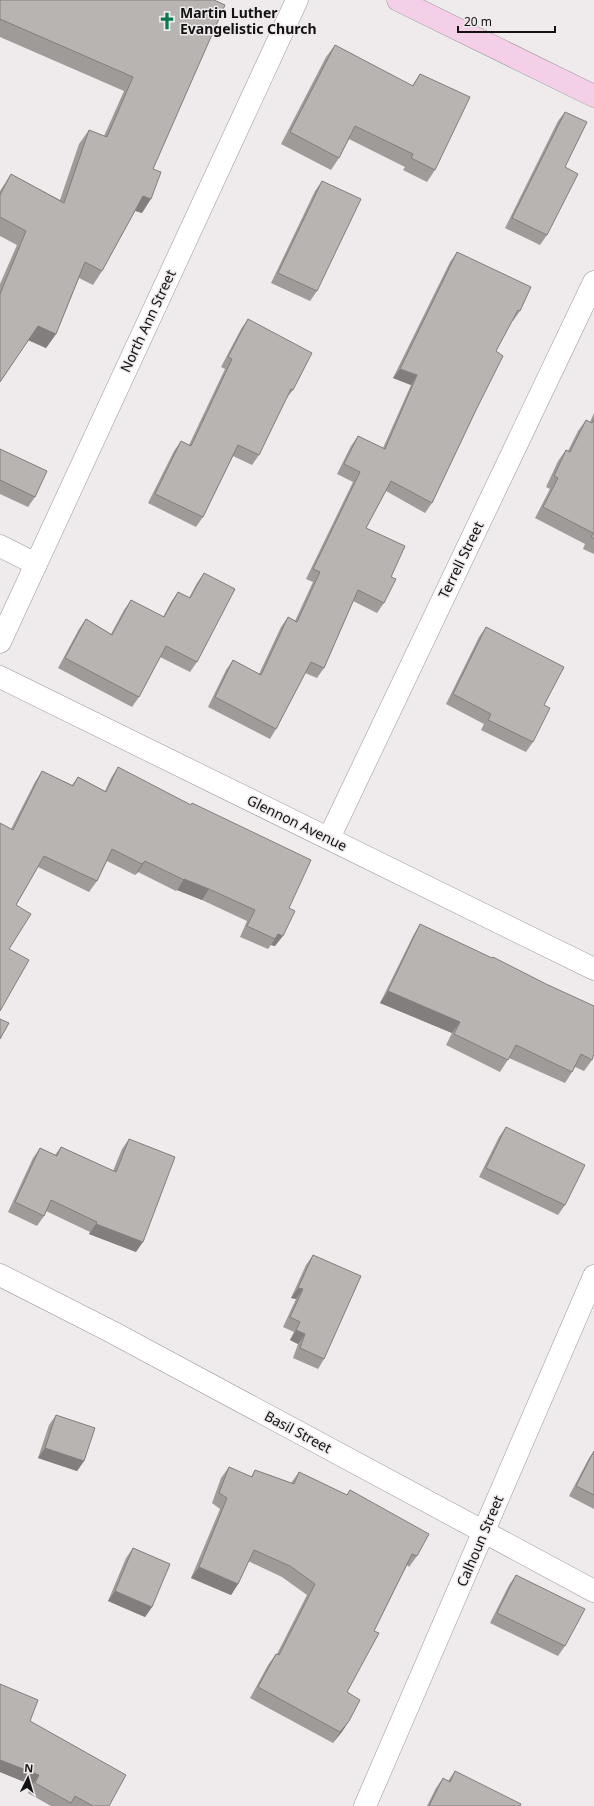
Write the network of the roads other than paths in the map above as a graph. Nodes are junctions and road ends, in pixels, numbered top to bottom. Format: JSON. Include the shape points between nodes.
{"nodes":[{"id":1,"x":297,"y":0,"type":"edge"},
{"id":2,"x":398,"y":0,"type":"edge"},
{"id":3,"x":594,"y":96,"type":"edge"},
{"id":4,"x":594,"y":282,"type":"edge"},
{"id":5,"x":0,"y":546,"type":"edge"},
{"id":6,"x":36,"y":564,"type":"junction"},
{"id":7,"x":0,"y":642,"type":"edge"},
{"id":8,"x":0,"y":677,"type":"edge"},
{"id":9,"x":329,"y":838,"type":"junction"},
{"id":10,"x":594,"y":969,"type":"edge"},
{"id":11,"x":0,"y":1275,"type":"edge"},
{"id":12,"x":594,"y":1276,"type":"edge"},
{"id":13,"x":484,"y":1532,"type":"junction"},
{"id":14,"x":594,"y":1591,"type":"edge"},
{"id":15,"x":365,"y":1806,"type":"edge"}],
"edges":[{"from":1,"to":6,"type":"street","name":"North Ann Street"},
{"from":2,"to":3,"type":"main road"},
{"from":4,"to":9,"type":"street","name":"Terrell Street"},
{"from":5,"to":6,"type":"street"},
{"from":6,"to":7,"type":"street","name":"North Ann Street"},
{"from":8,"to":9,"type":"street","name":"Glennon Avenue"},
{"from":9,"to":10,"type":"street","name":"Glennon Avenue"},
{"from":11,"to":13,"type":"street","name":"Basil Street"},
{"from":12,"to":13,"type":"street","name":"Calhoun Street"},
{"from":13,"to":14,"type":"street","name":"Basil Street"},
{"from":13,"to":15,"type":"street","name":"Calhoun Street"}]}
